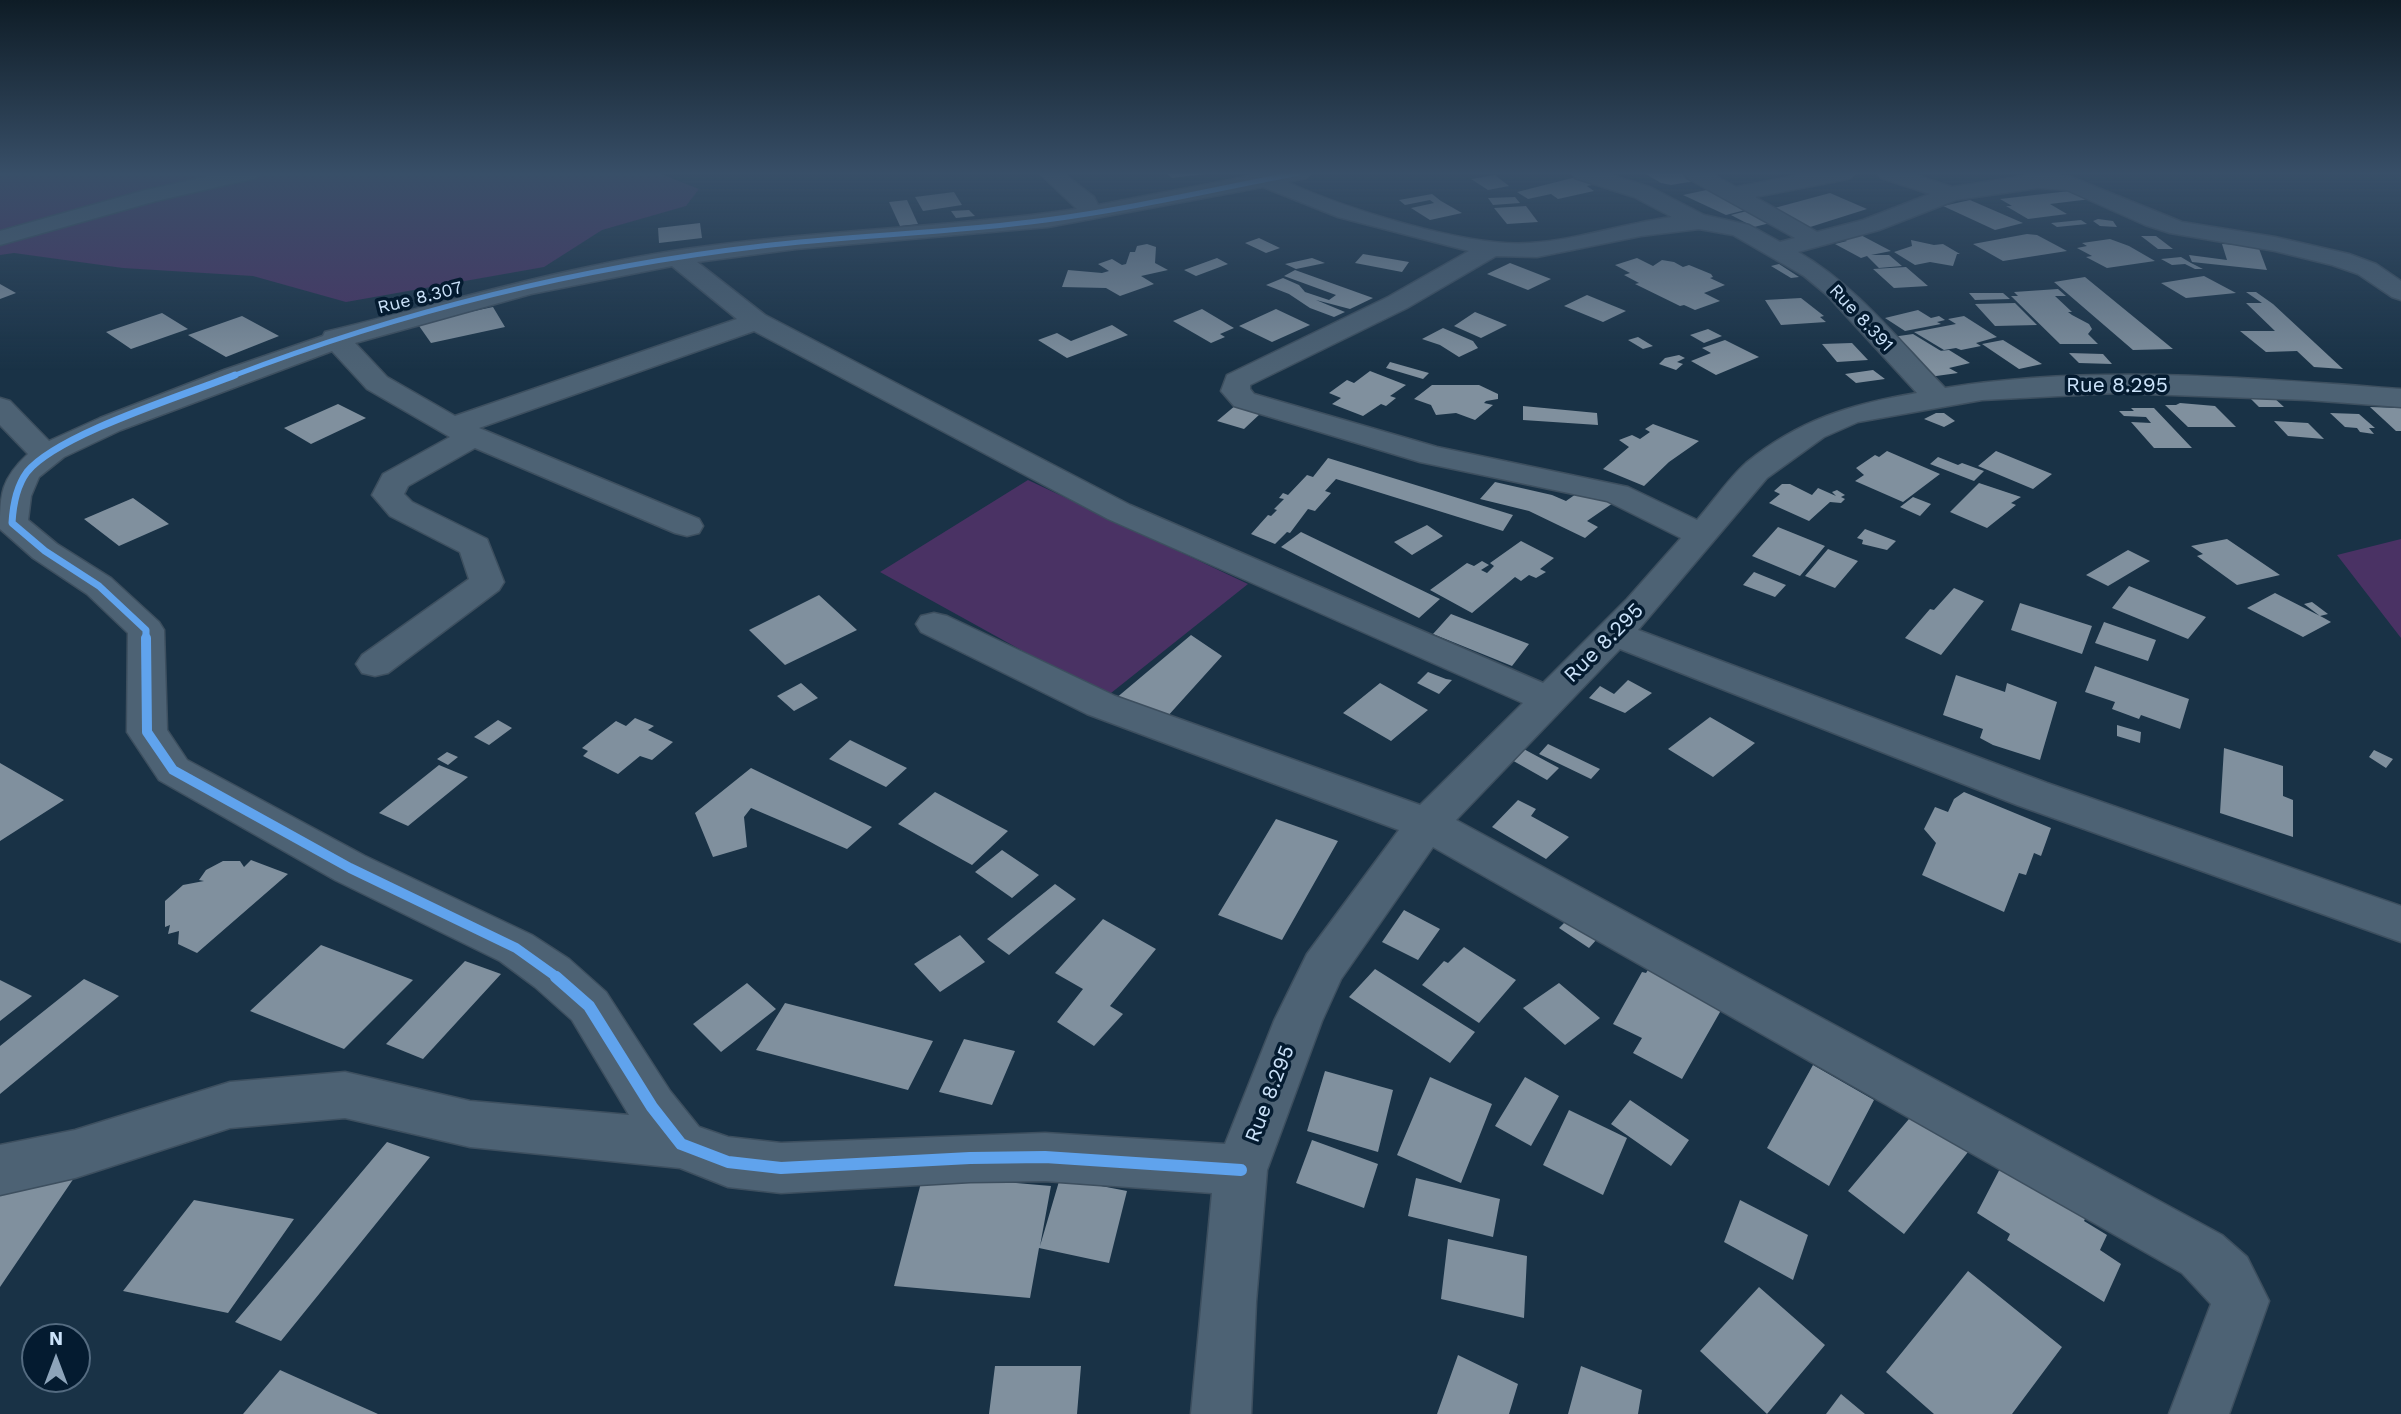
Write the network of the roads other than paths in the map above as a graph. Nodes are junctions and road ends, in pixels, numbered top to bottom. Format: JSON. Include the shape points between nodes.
{"nodes":[{"id":1,"x":845,"y":239,"type":"edge"},
{"id":2,"x":1452,"y":239,"type":"edge"},
{"id":3,"x":1596,"y":239,"type":"edge"},
{"id":4,"x":1758,"y":239,"type":"edge"},
{"id":5,"x":1819,"y":239,"type":"edge"},
{"id":6,"x":2245,"y":239,"type":"edge"},
{"id":7,"x":1815,"y":240,"type":"joint"},
{"id":8,"x":1490,"y":249,"type":"junction"},
{"id":9,"x":1778,"y":250,"type":"junction"},
{"id":10,"x":678,"y":259,"type":"junction"},
{"id":11,"x":2401,"y":292,"type":"edge"},
{"id":12,"x":756,"y":321,"type":"junction"},
{"id":13,"x":335,"y":338,"type":"junction"},
{"id":14,"x":1937,"y":397,"type":"junction"},
{"id":15,"x":2401,"y":398,"type":"edge"},
{"id":16,"x":0,"y":407,"type":"edge"},
{"id":17,"x":463,"y":431,"type":"junction"},
{"id":18,"x":41,"y":449,"type":"junction"},
{"id":19,"x":0,"y":456,"type":"edge"},
{"id":20,"x":687,"y":526,"type":"dead end"},
{"id":21,"x":1700,"y":534,"type":"junction"},
{"id":22,"x":934,"y":624,"type":"dead end"},
{"id":23,"x":1614,"y":634,"type":"junction"},
{"id":24,"x":375,"y":664,"type":"dead end"},
{"id":25,"x":1547,"y":699,"type":"junction"},
{"id":26,"x":1427,"y":824,"type":"junction"},
{"id":27,"x":2401,"y":925,"type":"edge"},
{"id":28,"x":681,"y":1144,"type":"junction"},
{"id":29,"x":0,"y":1170,"type":"edge"},
{"id":30,"x":1241,"y":1170,"type":"junction"},
{"id":31,"x":1221,"y":1414,"type":"edge"},
{"id":32,"x":2199,"y":1414,"type":"edge"}],
"edges":[{"from":1,"to":10,"type":"street","name":"Rue 8.307"},
{"from":2,"to":8,"type":"street"},
{"from":3,"to":8,"type":"street","via":[[1550,249]]},
{"from":4,"to":9,"type":"street","name":"Rue 8.391"},
{"from":5,"to":7,"type":"street"},
{"from":6,"to":11,"type":"street","via":[[2340,259],[2367,269]]},
{"from":7,"to":9,"type":"street"},
{"from":8,"to":21,"type":"street","via":[[1376,314],[1237,382],[1235,391],[1244,400],[1431,455],[1617,494]]},
{"from":9,"to":14,"type":"street","name":"Rue 8.391","via":[[1836,290]]},
{"from":10,"to":12,"type":"street"},
{"from":10,"to":13,"type":"street","name":"Rue 8.307","via":[[508,293]]},
{"from":12,"to":17,"type":"street"},
{"from":12,"to":25,"type":"street","via":[[1119,512]]},
{"from":13,"to":17,"type":"street","via":[[377,383]]},
{"from":13,"to":18,"type":"street","name":"Rue 8.307"},
{"from":14,"to":15,"type":"street","name":"Rue 8.295","via":[[2117,384]]},
{"from":14,"to":21,"type":"street","name":"Rue 8.295","via":[[1848,416],[1813,431],[1756,471]]},
{"from":16,"to":18,"type":"street"},
{"from":17,"to":20,"type":"street"},
{"from":17,"to":24,"type":"street","via":[[394,481],[388,495],[401,509],[475,546],[487,582]]},
{"from":18,"to":19,"type":"street"},
{"from":18,"to":28,"type":"street","name":"Rue 8.307","via":[[12,503],[12,523],[99,586],[146,630],[147,732],[173,770],[350,868],[516,948],[552,973],[589,1006],[652,1107]]},
{"from":21,"to":23,"type":"street","name":"Rue 8.295"},
{"from":22,"to":26,"type":"street","via":[[1113,710]]},
{"from":23,"to":25,"type":"street","name":"Rue 8.295"},
{"from":23,"to":27,"type":"street","via":[[2032,794]]},
{"from":25,"to":26,"type":"street","name":"Rue 8.295"},
{"from":26,"to":30,"type":"street","name":"Rue 8.295","via":[[1323,968]]},
{"from":26,"to":32,"type":"street","via":[[2202,1254],[2227,1276],[2241,1301]]},
{"from":28,"to":29,"type":"street","via":[[470,1124],[345,1095],[230,1105],[75,1154]]},
{"from":28,"to":30,"type":"street","via":[[728,1162],[782,1168],[1045,1157]]},
{"from":30,"to":31,"type":"street","name":"Rue 8.295"}]}
